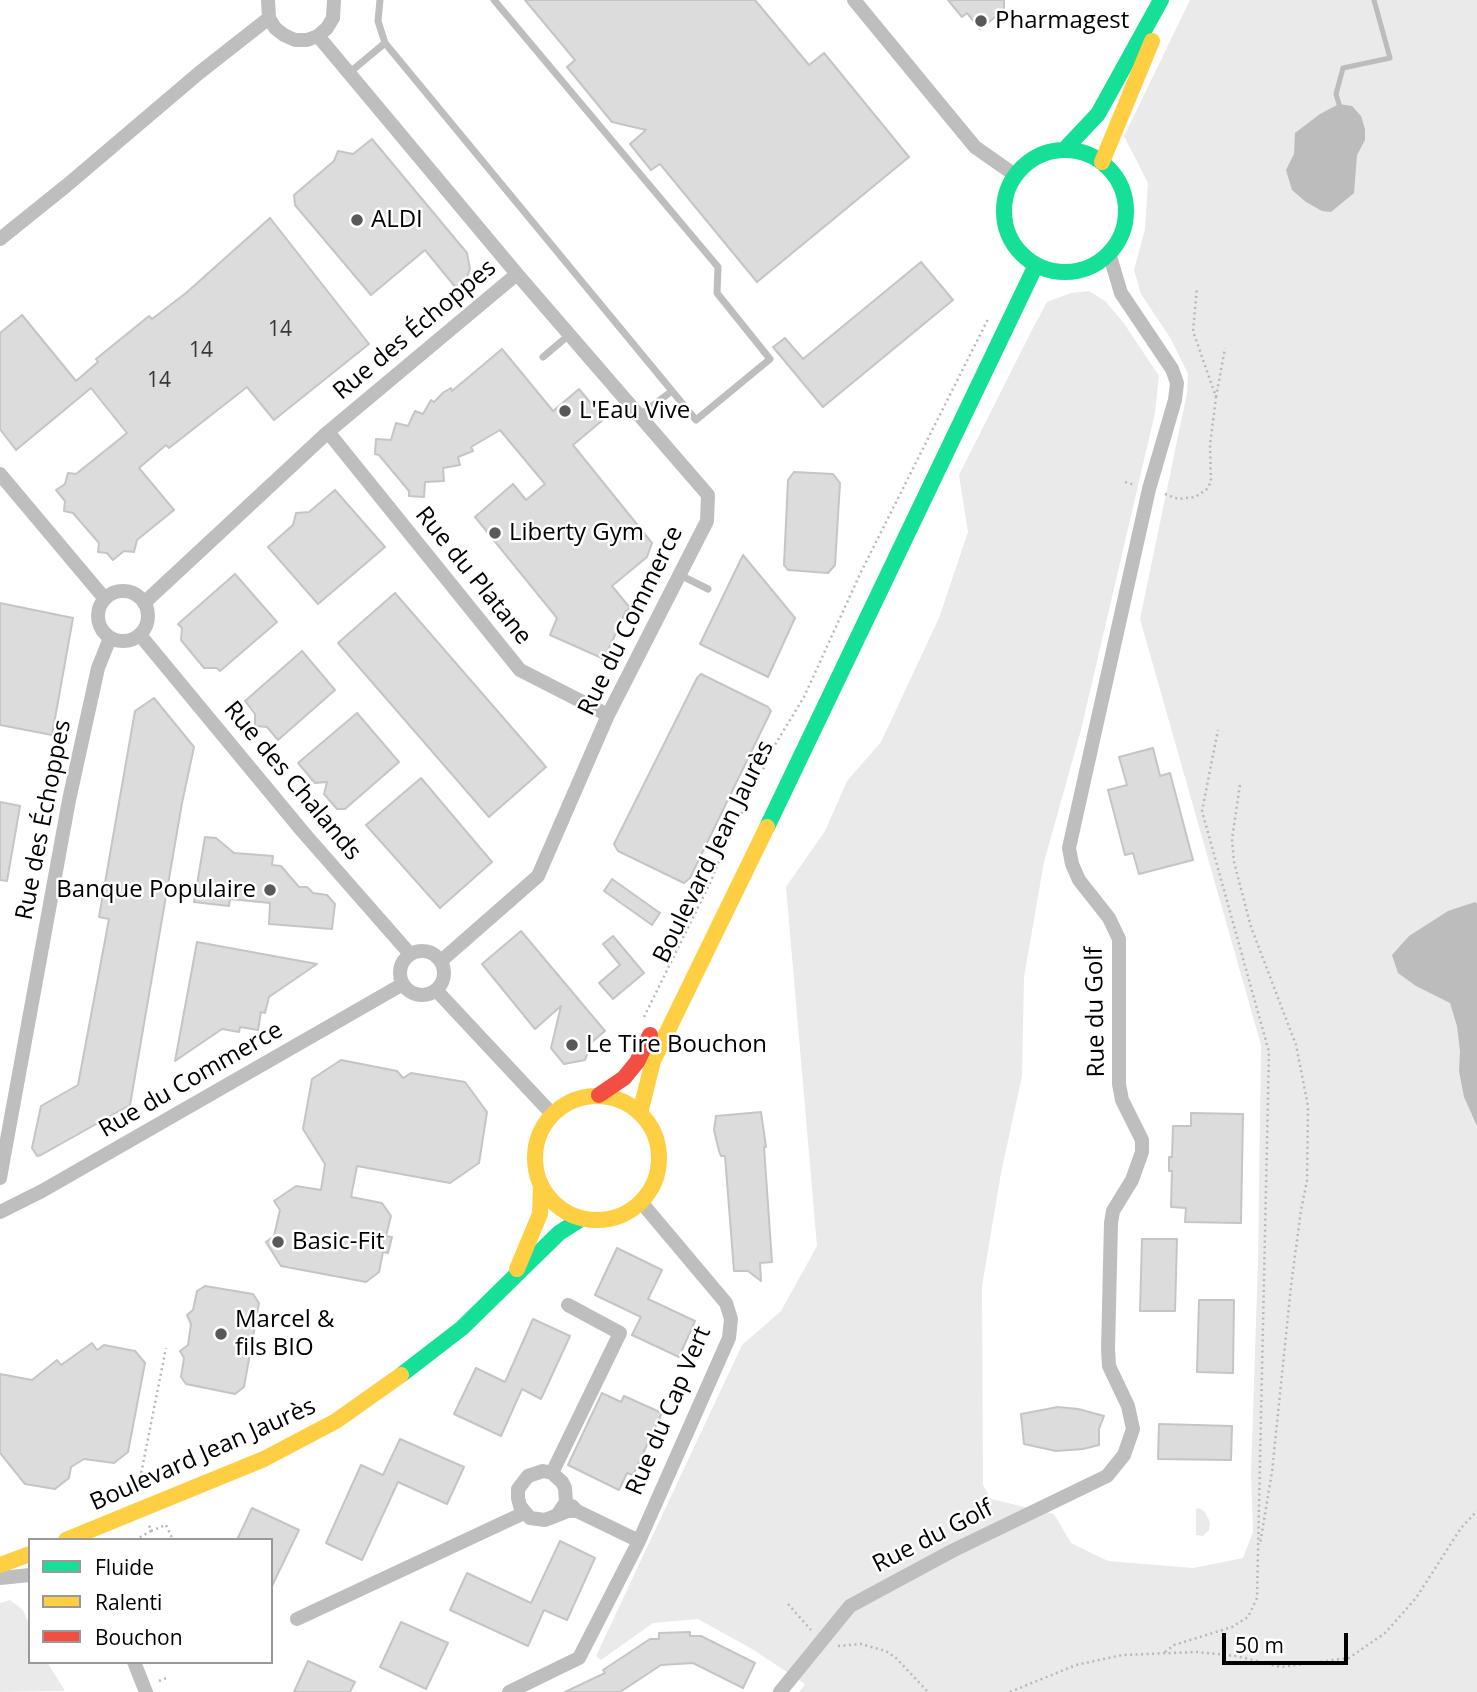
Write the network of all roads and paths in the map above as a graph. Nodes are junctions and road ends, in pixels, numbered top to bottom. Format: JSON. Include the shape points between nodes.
{"nodes":[{"id":1,"x":268,"y":0,"type":"edge"},
{"id":2,"x":334,"y":0,"type":"edge"},
{"id":3,"x":380,"y":0,"type":"edge"},
{"id":4,"x":494,"y":0,"type":"edge"},
{"id":5,"x":854,"y":0,"type":"edge"},
{"id":6,"x":1161,"y":0,"type":"edge"},
{"id":7,"x":1169,"y":0,"type":"edge"},
{"id":8,"x":269,"y":18,"type":"junction"},
{"id":9,"x":318,"y":36,"type":"junction"},
{"id":10,"x":385,"y":44,"type":"junction"},
{"id":11,"x":349,"y":73,"type":"junction"},
{"id":12,"x":1065,"y":149,"type":"junction"},
{"id":13,"x":1102,"y":162,"type":"junction"},
{"id":14,"x":1015,"y":175,"type":"junction"},
{"id":15,"x":0,"y":239,"type":"edge"},
{"id":16,"x":1109,"y":253,"type":"junction"},
{"id":17,"x":1036,"y":265,"type":"junction"},
{"id":18,"x":517,"y":274,"type":"junction"},
{"id":19,"x":1197,"y":287,"type":"dead end"},
{"id":20,"x":993,"y":311,"type":"dead end"},
{"id":21,"x":570,"y":335,"type":"junction"},
{"id":22,"x":1225,"y":348,"type":"dead end"},
{"id":23,"x":543,"y":357,"type":"dead end"},
{"id":24,"x":672,"y":391,"type":"junction"},
{"id":25,"x":1216,"y":397,"type":"junction"},
{"id":26,"x":640,"y":416,"type":"junction"},
{"id":27,"x":328,"y":432,"type":"junction"},
{"id":28,"x":0,"y":474,"type":"edge"},
{"id":29,"x":1125,"y":482,"type":"dead end"},
{"id":30,"x":1149,"y":489,"type":"junction"},
{"id":31,"x":680,"y":575,"type":"junction"},
{"id":32,"x":708,"y":589,"type":"dead end"},
{"id":33,"x":105,"y":599,"type":"junction"},
{"id":34,"x":144,"y":603,"type":"junction"},
{"id":35,"x":867,"y":622,"type":"junction"},
{"id":36,"x":140,"y":635,"type":"junction"},
{"id":37,"x":110,"y":638,"type":"junction"},
{"id":38,"x":608,"y":715,"type":"junction"},
{"id":39,"x":1218,"y":730,"type":"dead end"},
{"id":40,"x":1240,"y":785,"type":"dead end"},
{"id":41,"x":410,"y":954,"type":"junction"},
{"id":42,"x":441,"y":961,"type":"junction"},
{"id":43,"x":402,"y":984,"type":"junction"},
{"id":44,"x":436,"y":990,"type":"junction"},
{"id":45,"x":642,"y":1021,"type":"dead end"},
{"id":46,"x":598,"y":1096,"type":"junction"},
{"id":47,"x":640,"y":1113,"type":"junction"},
{"id":48,"x":552,"y":1114,"type":"junction"},
{"id":49,"x":0,"y":1178,"type":"edge"},
{"id":50,"x":541,"y":1187,"type":"junction"},
{"id":51,"x":641,"y":1202,"type":"junction"},
{"id":52,"x":0,"y":1212,"type":"edge"},
{"id":53,"x":581,"y":1219,"type":"junction"},
{"id":54,"x":513,"y":1277,"type":"junction"},
{"id":55,"x":568,"y":1305,"type":"dead end"},
{"id":56,"x":166,"y":1348,"type":"dead end"},
{"id":57,"x":552,"y":1473,"type":"junction"},
{"id":58,"x":566,"y":1494,"type":"junction"},
{"id":59,"x":144,"y":1509,"type":"junction"},
{"id":60,"x":577,"y":1511,"type":"junction"},
{"id":61,"x":1477,"y":1511,"type":"edge"},
{"id":62,"x":524,"y":1513,"type":"junction"},
{"id":63,"x":558,"y":1514,"type":"junction"},
{"id":64,"x":151,"y":1531,"type":"junction"},
{"id":65,"x":71,"y":1538,"type":"edge"},
{"id":66,"x":139,"y":1538,"type":"edge"},
{"id":67,"x":172,"y":1538,"type":"edge"},
{"id":68,"x":639,"y":1541,"type":"junction"},
{"id":69,"x":1258,"y":1554,"type":"junction"},
{"id":70,"x":28,"y":1555,"type":"edge"},
{"id":71,"x":0,"y":1565,"type":"edge"},
{"id":72,"x":28,"y":1574,"type":"edge"},
{"id":73,"x":0,"y":1578,"type":"edge"},
{"id":74,"x":788,"y":1604,"type":"dead end"},
{"id":75,"x":297,"y":1619,"type":"dead end"},
{"id":76,"x":824,"y":1638,"type":"junction"},
{"id":77,"x":1165,"y":1652,"type":"junction"},
{"id":78,"x":135,"y":1664,"type":"edge"},
{"id":79,"x":146,"y":1692,"type":"edge"},
{"id":80,"x":509,"y":1692,"type":"edge"},
{"id":81,"x":780,"y":1692,"type":"edge"},
{"id":82,"x":928,"y":1692,"type":"edge"},
{"id":83,"x":1010,"y":1692,"type":"edge"}],
"edges":[{"from":1,"to":8,"type":"street"},
{"from":2,"to":9,"type":"street","via":[[333,18]]},
{"from":3,"to":10,"type":"lane","via":[[377,21]]},
{"from":4,"to":24,"type":"lane","via":[[718,267],[717,293],[770,359],[696,421]]},
{"from":5,"to":14,"type":"street","via":[[975,146]]},
{"from":6,"to":12,"type":"street","via":[[1098,114]]},
{"from":7,"to":13,"type":"street"},
{"from":8,"to":9,"type":"street","via":[[275,28],[295,40]]},
{"from":8,"to":15,"type":"street"},
{"from":9,"to":11,"type":"street","name":"Rue des Échoppes"},
{"from":10,"to":11,"type":"lane"},
{"from":10,"to":24,"type":"lane"},
{"from":11,"to":18,"type":"street","name":"Rue des Échoppes"},
{"from":12,"to":13,"type":"street"},
{"from":12,"to":14,"type":"street","via":[[1045,152]]},
{"from":13,"to":16,"type":"street","via":[[1116,177],[1126,216]]},
{"from":14,"to":17,"type":"street","via":[[1003,214],[1019,252]]},
{"from":16,"to":17,"type":"street","via":[[1074,271]]},
{"from":16,"to":30,"type":"street","name":"Rue du Golf","via":[[1121,293],[1177,383]]},
{"from":17,"to":35,"type":"street","name":"Boulevard Jean Jaurès"},
{"from":18,"to":21,"type":"street","name":"Rue du Commerce"},
{"from":18,"to":27,"type":"street","name":"Rue des Échoppes"},
{"from":19,"to":25,"type":"path","via":[[1193,331]]},
{"from":20,"to":45,"type":"path"},
{"from":21,"to":23,"type":"lane"},
{"from":21,"to":26,"type":"street","name":"Rue du Commerce"},
{"from":22,"to":25,"type":"path"},
{"from":24,"to":26,"type":"lane"},
{"from":25,"to":30,"type":"path","via":[[1211,482],[1206,490],[1178,499]]},
{"from":26,"to":31,"type":"street","name":"Rue du Commerce","via":[[708,495],[706,521]]},
{"from":27,"to":34,"type":"street","name":"Rue des Échoppes"},
{"from":27,"to":38,"type":"street","name":"Rue du Platane","via":[[520,670]]},
{"from":28,"to":33,"type":"street"},
{"from":29,"to":30,"type":"path"},
{"from":30,"to":76,"type":"street","name":"Rue du Golf","via":[[1069,848],[1079,880],[1109,918],[1119,939],[1119,1084],[1142,1140],[1132,1180],[1111,1223],[1108,1357],[1129,1406],[1133,1429],[1124,1455],[1107,1476],[895,1580],[850,1606]]},
{"from":31,"to":32,"type":"lane"},
{"from":31,"to":38,"type":"street","name":"Rue du Commerce"},
{"from":33,"to":34,"type":"street","via":[[125,591]]},
{"from":33,"to":37,"type":"street","via":[[98,620]]},
{"from":34,"to":36,"type":"street","via":[[148,620]]},
{"from":35,"to":46,"type":"street","name":"Boulevard Jean Jaurès","via":[[843,649],[796,737],[637,1062],[624,1078]]},
{"from":35,"to":47,"type":"street","name":"Boulevard Jean Jaurès","via":[[653,1061]]},
{"from":36,"to":37,"type":"street","via":[[126,642]]},
{"from":36,"to":41,"type":"street","name":"Rue des Chalands"},
{"from":37,"to":49,"type":"street","name":"Rue des Échoppes","via":[[97,668],[69,800]]},
{"from":38,"to":42,"type":"street","name":"Rue du Commerce","via":[[538,876]]},
{"from":39,"to":69,"type":"path","via":[[1202,811],[1269,1052]]},
{"from":40,"to":69,"type":"path","via":[[1231,839],[1234,862],[1251,928],[1296,1045],[1308,1106],[1307,1181]]},
{"from":41,"to":42,"type":"street","via":[[430,952]]},
{"from":41,"to":43,"type":"street","via":[[400,971]]},
{"from":42,"to":44,"type":"street","via":[[444,974]]},
{"from":43,"to":44,"type":"street","via":[[418,995]]},
{"from":43,"to":52,"type":"street","name":"Rue du Commerce"},
{"from":44,"to":48,"type":"street"},
{"from":46,"to":47,"type":"street","via":[[614,1098]]},
{"from":46,"to":48,"type":"street","via":[[582,1097]]},
{"from":47,"to":51,"type":"street","via":[[652,1129],[659,1167]]},
{"from":48,"to":50,"type":"street","via":[[535,1149]]},
{"from":50,"to":53,"type":"street","via":[[551,1201]]},
{"from":50,"to":54,"type":"street","via":[[540,1214]]},
{"from":51,"to":53,"type":"street","via":[[613,1218]]},
{"from":51,"to":68,"type":"street","name":"Rue du Cap Vert","via":[[726,1303],[731,1319],[729,1338]]},
{"from":53,"to":54,"type":"street","name":"Boulevard Jean Jaurès","via":[[559,1233]]},
{"from":54,"to":59,"type":"street","name":"Boulevard Jean Jaurès","via":[[462,1328],[336,1421],[264,1459]]},
{"from":55,"to":57,"type":"street","via":[[620,1333]]},
{"from":56,"to":59,"type":"path","via":[[138,1481]]},
{"from":57,"to":58,"type":"street"},
{"from":57,"to":62,"type":"street","via":[[535,1472],[522,1482],[518,1498]]},
{"from":58,"to":60,"type":"street"},
{"from":58,"to":63,"type":"street"},
{"from":59,"to":64,"type":"path"},
{"from":59,"to":65,"type":"street","name":"Boulevard Jean Jaurès"},
{"from":60,"to":63,"type":"street"},
{"from":60,"to":68,"type":"street"},
{"from":61,"to":77,"type":"path","via":[[1401,1616],[1349,1658],[1282,1667],[1237,1656]]},
{"from":62,"to":63,"type":"street","via":[[537,1520]]},
{"from":62,"to":75,"type":"street"},
{"from":64,"to":66,"type":"path"},
{"from":64,"to":67,"type":"path","via":[[166,1525]]},
{"from":68,"to":80,"type":"street","name":"Rue du Cap Vert","via":[[579,1658]]},
{"from":69,"to":77,"type":"path","via":[[1257,1598],[1248,1617]]},
{"from":70,"to":71,"type":"street"},
{"from":72,"to":73,"type":"street"},
{"from":74,"to":76,"type":"path"},
{"from":76,"to":81,"type":"street","name":"Rue du Golf"},
{"from":76,"to":82,"type":"path","via":[[833,1645],[861,1644],[886,1651]]},
{"from":77,"to":83,"type":"path","via":[[1076,1665]]},
{"from":78,"to":79,"type":"street"}]}
